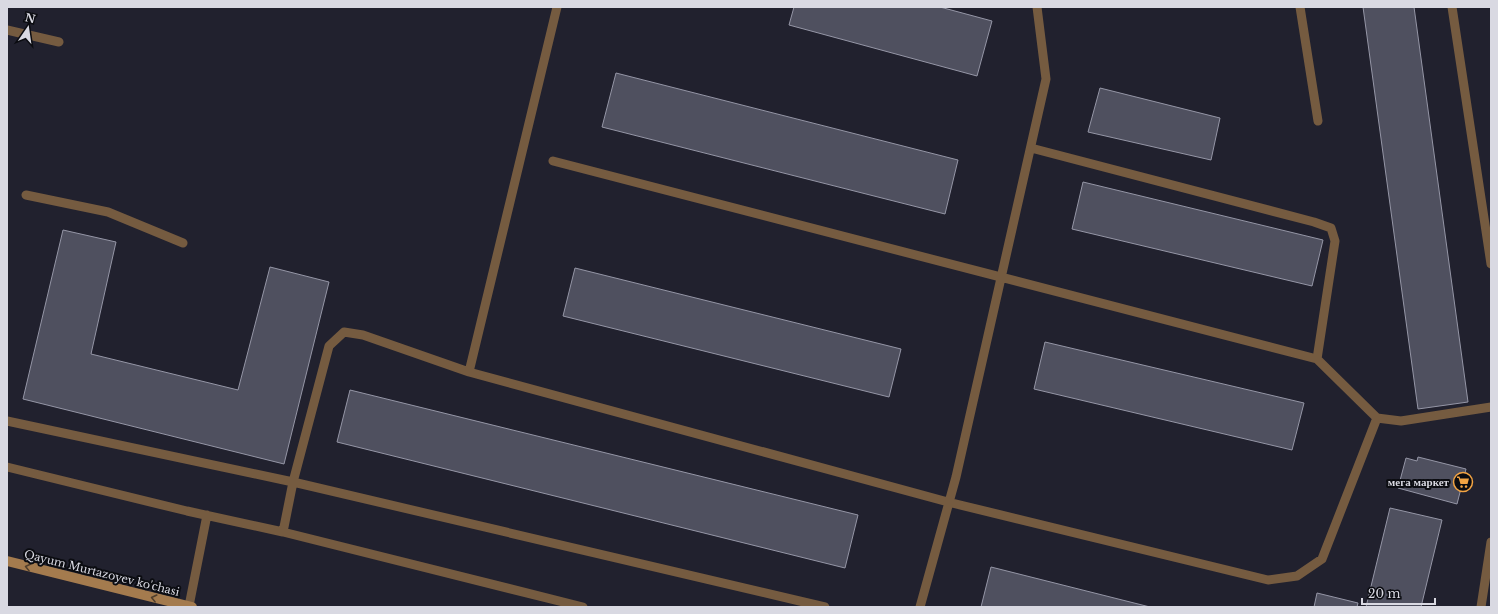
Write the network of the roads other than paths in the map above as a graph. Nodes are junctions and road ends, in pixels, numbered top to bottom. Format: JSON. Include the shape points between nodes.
{"nodes":[{"id":1,"x":557,"y":7,"type":"edge"},
{"id":2,"x":1038,"y":7,"type":"edge"},
{"id":3,"x":1300,"y":7,"type":"edge"},
{"id":4,"x":1452,"y":7,"type":"edge"},
{"id":5,"x":7,"y":30,"type":"edge"},
{"id":6,"x":59,"y":42,"type":"dead end"},
{"id":7,"x":1318,"y":121,"type":"dead end"},
{"id":8,"x":1031,"y":148,"type":"junction"},
{"id":9,"x":553,"y":161,"type":"dead end"},
{"id":10,"x":26,"y":196,"type":"dead end"},
{"id":11,"x":183,"y":243,"type":"dead end"},
{"id":12,"x":1491,"y":264,"type":"edge"},
{"id":13,"x":1001,"y":278,"type":"junction"},
{"id":14,"x":1317,"y":359,"type":"junction"},
{"id":15,"x":469,"y":372,"type":"junction"},
{"id":16,"x":1491,"y":407,"type":"edge"},
{"id":17,"x":1377,"y":418,"type":"junction"},
{"id":18,"x":7,"y":421,"type":"edge"},
{"id":19,"x":7,"y":467,"type":"edge"},
{"id":20,"x":293,"y":482,"type":"junction"},
{"id":21,"x":948,"y":502,"type":"junction"},
{"id":22,"x":207,"y":515,"type":"junction"},
{"id":23,"x":283,"y":532,"type":"junction"},
{"id":24,"x":1491,"y":542,"type":"edge"},
{"id":25,"x":7,"y":561,"type":"edge"},
{"id":26,"x":190,"y":607,"type":"edge"},
{"id":27,"x":583,"y":607,"type":"edge"},
{"id":28,"x":825,"y":607,"type":"edge"},
{"id":29,"x":920,"y":607,"type":"edge"},
{"id":30,"x":1481,"y":607,"type":"edge"}],
"edges":[{"from":1,"to":15,"type":"lane"},
{"from":2,"to":8,"type":"lane","via":[[1046,79]]},
{"from":3,"to":7,"type":"lane"},
{"from":4,"to":12,"type":"lane"},
{"from":5,"to":6,"type":"lane"},
{"from":8,"to":13,"type":"lane"},
{"from":8,"to":14,"type":"lane","via":[[1331,228],[1335,242]]},
{"from":9,"to":13,"type":"lane"},
{"from":10,"to":11,"type":"lane","via":[[108,212]]},
{"from":13,"to":14,"type":"lane"},
{"from":13,"to":21,"type":"lane","via":[[956,477]]},
{"from":14,"to":17,"type":"lane"},
{"from":15,"to":20,"type":"lane","via":[[363,335],[344,332],[329,346]]},
{"from":15,"to":21,"type":"lane"},
{"from":16,"to":17,"type":"lane","via":[[1401,421]]},
{"from":17,"to":21,"type":"lane","via":[[1322,559],[1297,576],[1268,580]]},
{"from":18,"to":20,"type":"lane"},
{"from":19,"to":22,"type":"lane"},
{"from":20,"to":23,"type":"lane"},
{"from":20,"to":28,"type":"lane"},
{"from":21,"to":29,"type":"lane"},
{"from":22,"to":23,"type":"lane"},
{"from":22,"to":26,"type":"lane"},
{"from":23,"to":27,"type":"lane"},
{"from":24,"to":30,"type":"lane"},
{"from":26,"to":25,"type":"street","name":"Qayum Murtazoyev ko'chasi","one_way":true}]}
